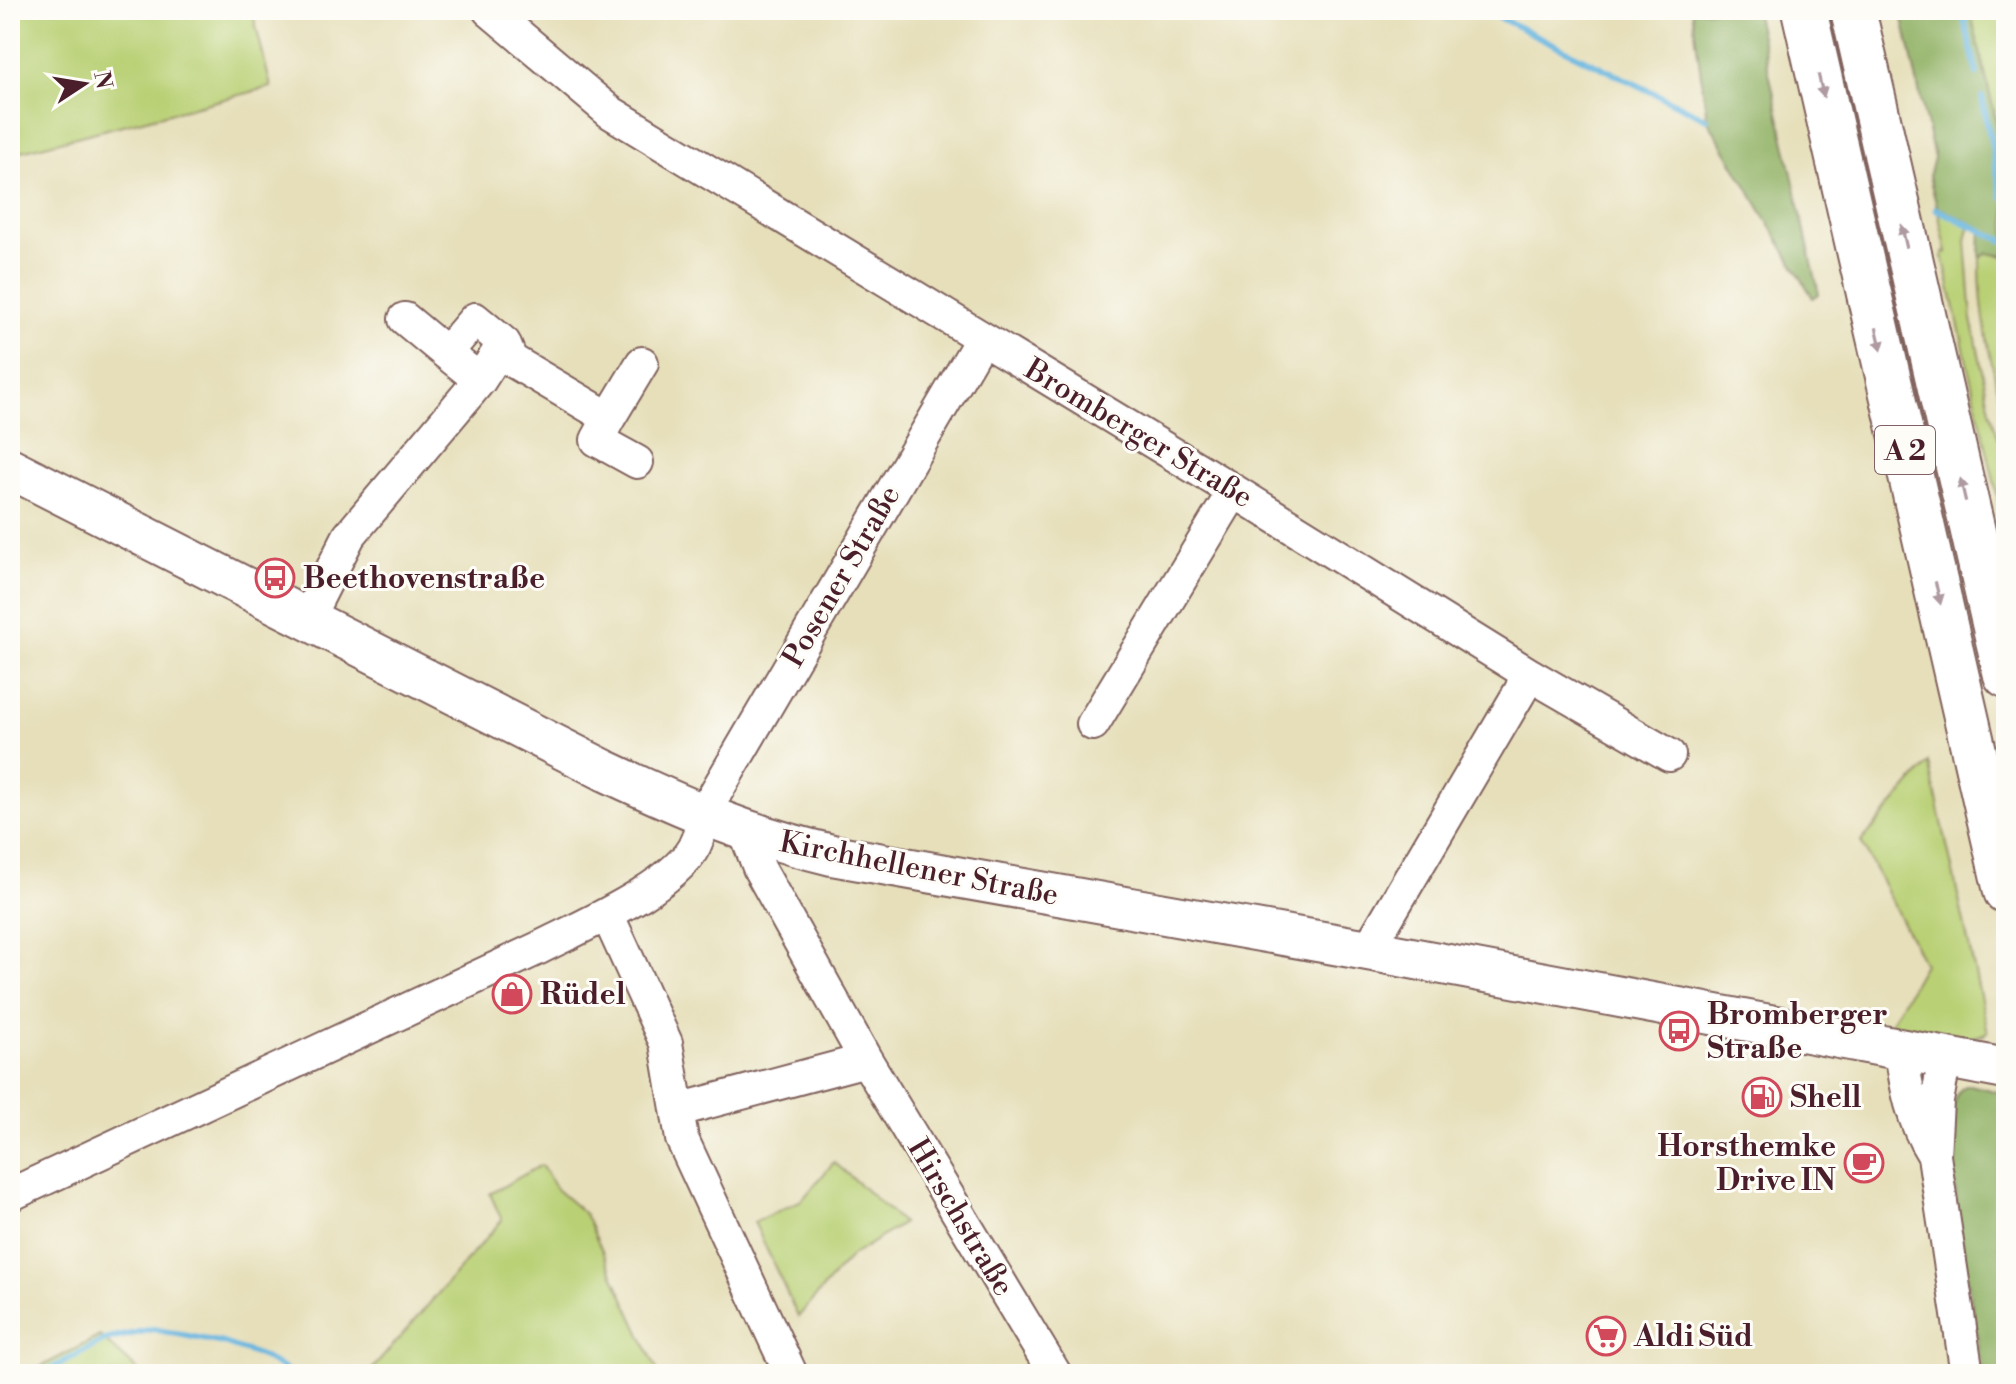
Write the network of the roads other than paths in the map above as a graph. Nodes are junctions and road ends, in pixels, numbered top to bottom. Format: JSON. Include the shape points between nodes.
{"nodes":[{"id":1,"x":489,"y":10,"type":"edge"},
{"id":2,"x":1804,"y":10,"type":"edge"},
{"id":3,"x":1853,"y":10,"type":"edge"},
{"id":4,"x":405,"y":319,"type":"dead end"},
{"id":5,"x":982,"y":338,"type":"junction"},
{"id":6,"x":504,"y":343,"type":"junction"},
{"id":7,"x":446,"y":353,"type":"junction"},
{"id":8,"x":642,"y":363,"type":"dead end"},
{"id":9,"x":480,"y":380,"type":"junction"},
{"id":10,"x":609,"y":418,"type":"junction"},
{"id":11,"x":637,"y":462,"type":"dead end"},
{"id":12,"x":10,"y":468,"type":"edge"},
{"id":13,"x":1234,"y":491,"type":"junction"},
{"id":14,"x":307,"y":619,"type":"junction"},
{"id":15,"x":1527,"y":673,"type":"junction"},
{"id":16,"x":2006,"y":675,"type":"edge"},
{"id":17,"x":1093,"y":724,"type":"dead end"},
{"id":18,"x":1669,"y":755,"type":"dead end"},
{"id":19,"x":702,"y":816,"type":"junction"},
{"id":20,"x":745,"y":832,"type":"junction"},
{"id":21,"x":2006,"y":891,"type":"edge"},
{"id":22,"x":607,"y":914,"type":"junction"},
{"id":23,"x":1368,"y":950,"type":"junction"},
{"id":24,"x":1901,"y":1050,"type":"junction"},
{"id":25,"x":1945,"y":1058,"type":"junction"},
{"id":26,"x":866,"y":1060,"type":"junction"},
{"id":27,"x":2006,"y":1069,"type":"edge"},
{"id":28,"x":678,"y":1110,"type":"junction"},
{"id":29,"x":1934,"y":1156,"type":"junction"},
{"id":30,"x":10,"y":1195,"type":"edge"},
{"id":31,"x":791,"y":1374,"type":"edge"},
{"id":32,"x":1055,"y":1374,"type":"edge"},
{"id":33,"x":1967,"y":1374,"type":"edge"}],
"edges":[{"from":1,"to":5,"type":"street","name":"Bromberger Straße","via":[[610,112]]},
{"from":2,"to":21,"type":"highway","number":"A 2","one_way":true},
{"from":16,"to":3,"type":"highway","number":"A 2","one_way":true},
{"from":4,"to":7,"type":"street"},
{"from":5,"to":13,"type":"street","name":"Bromberger Straße"},
{"from":5,"to":19,"type":"street","name":"Posener Straße"},
{"from":6,"to":7,"type":"street","via":[[475,319]]},
{"from":6,"to":9,"type":"street"},
{"from":6,"to":10,"type":"street","via":[[511,360]]},
{"from":7,"to":9,"type":"street"},
{"from":8,"to":10,"type":"street"},
{"from":9,"to":14,"type":"street","via":[[349,536]]},
{"from":10,"to":11,"type":"street","via":[[597,440]]},
{"from":12,"to":14,"type":"main road","name":"Kirchhellener Straße"},
{"from":13,"to":15,"type":"street","name":"Bromberger Straße"},
{"from":13,"to":17,"type":"street"},
{"from":14,"to":19,"type":"main road","name":"Kirchhellener Straße"},
{"from":15,"to":18,"type":"street","name":"Bromberger Straße"},
{"from":15,"to":23,"type":"street"},
{"from":19,"to":20,"type":"main road","name":"Kirchhellener Straße"},
{"from":19,"to":22,"type":"street","via":[[697,843],[684,859],[635,899]]},
{"from":20,"to":23,"type":"main road","name":"Kirchhellener Straße","via":[[832,855]]},
{"from":20,"to":26,"type":"street","name":"Hirschstraße","via":[[760,870]]},
{"from":22,"to":28,"type":"street","via":[[666,1043]]},
{"from":22,"to":30,"type":"street"},
{"from":23,"to":24,"type":"main road","name":"Kirchhellener Straße"},
{"from":24,"to":25,"type":"main road","name":"Kirchhellener Straße"},
{"from":24,"to":29,"type":"street","via":[[1911,1110]]},
{"from":25,"to":27,"type":"main road","name":"Kirchhellener Straße"},
{"from":25,"to":29,"type":"street"},
{"from":26,"to":28,"type":"street"},
{"from":26,"to":32,"type":"street","name":"Hirschstraße"},
{"from":28,"to":31,"type":"street","via":[[682,1139]]},
{"from":29,"to":33,"type":"street"}]}
